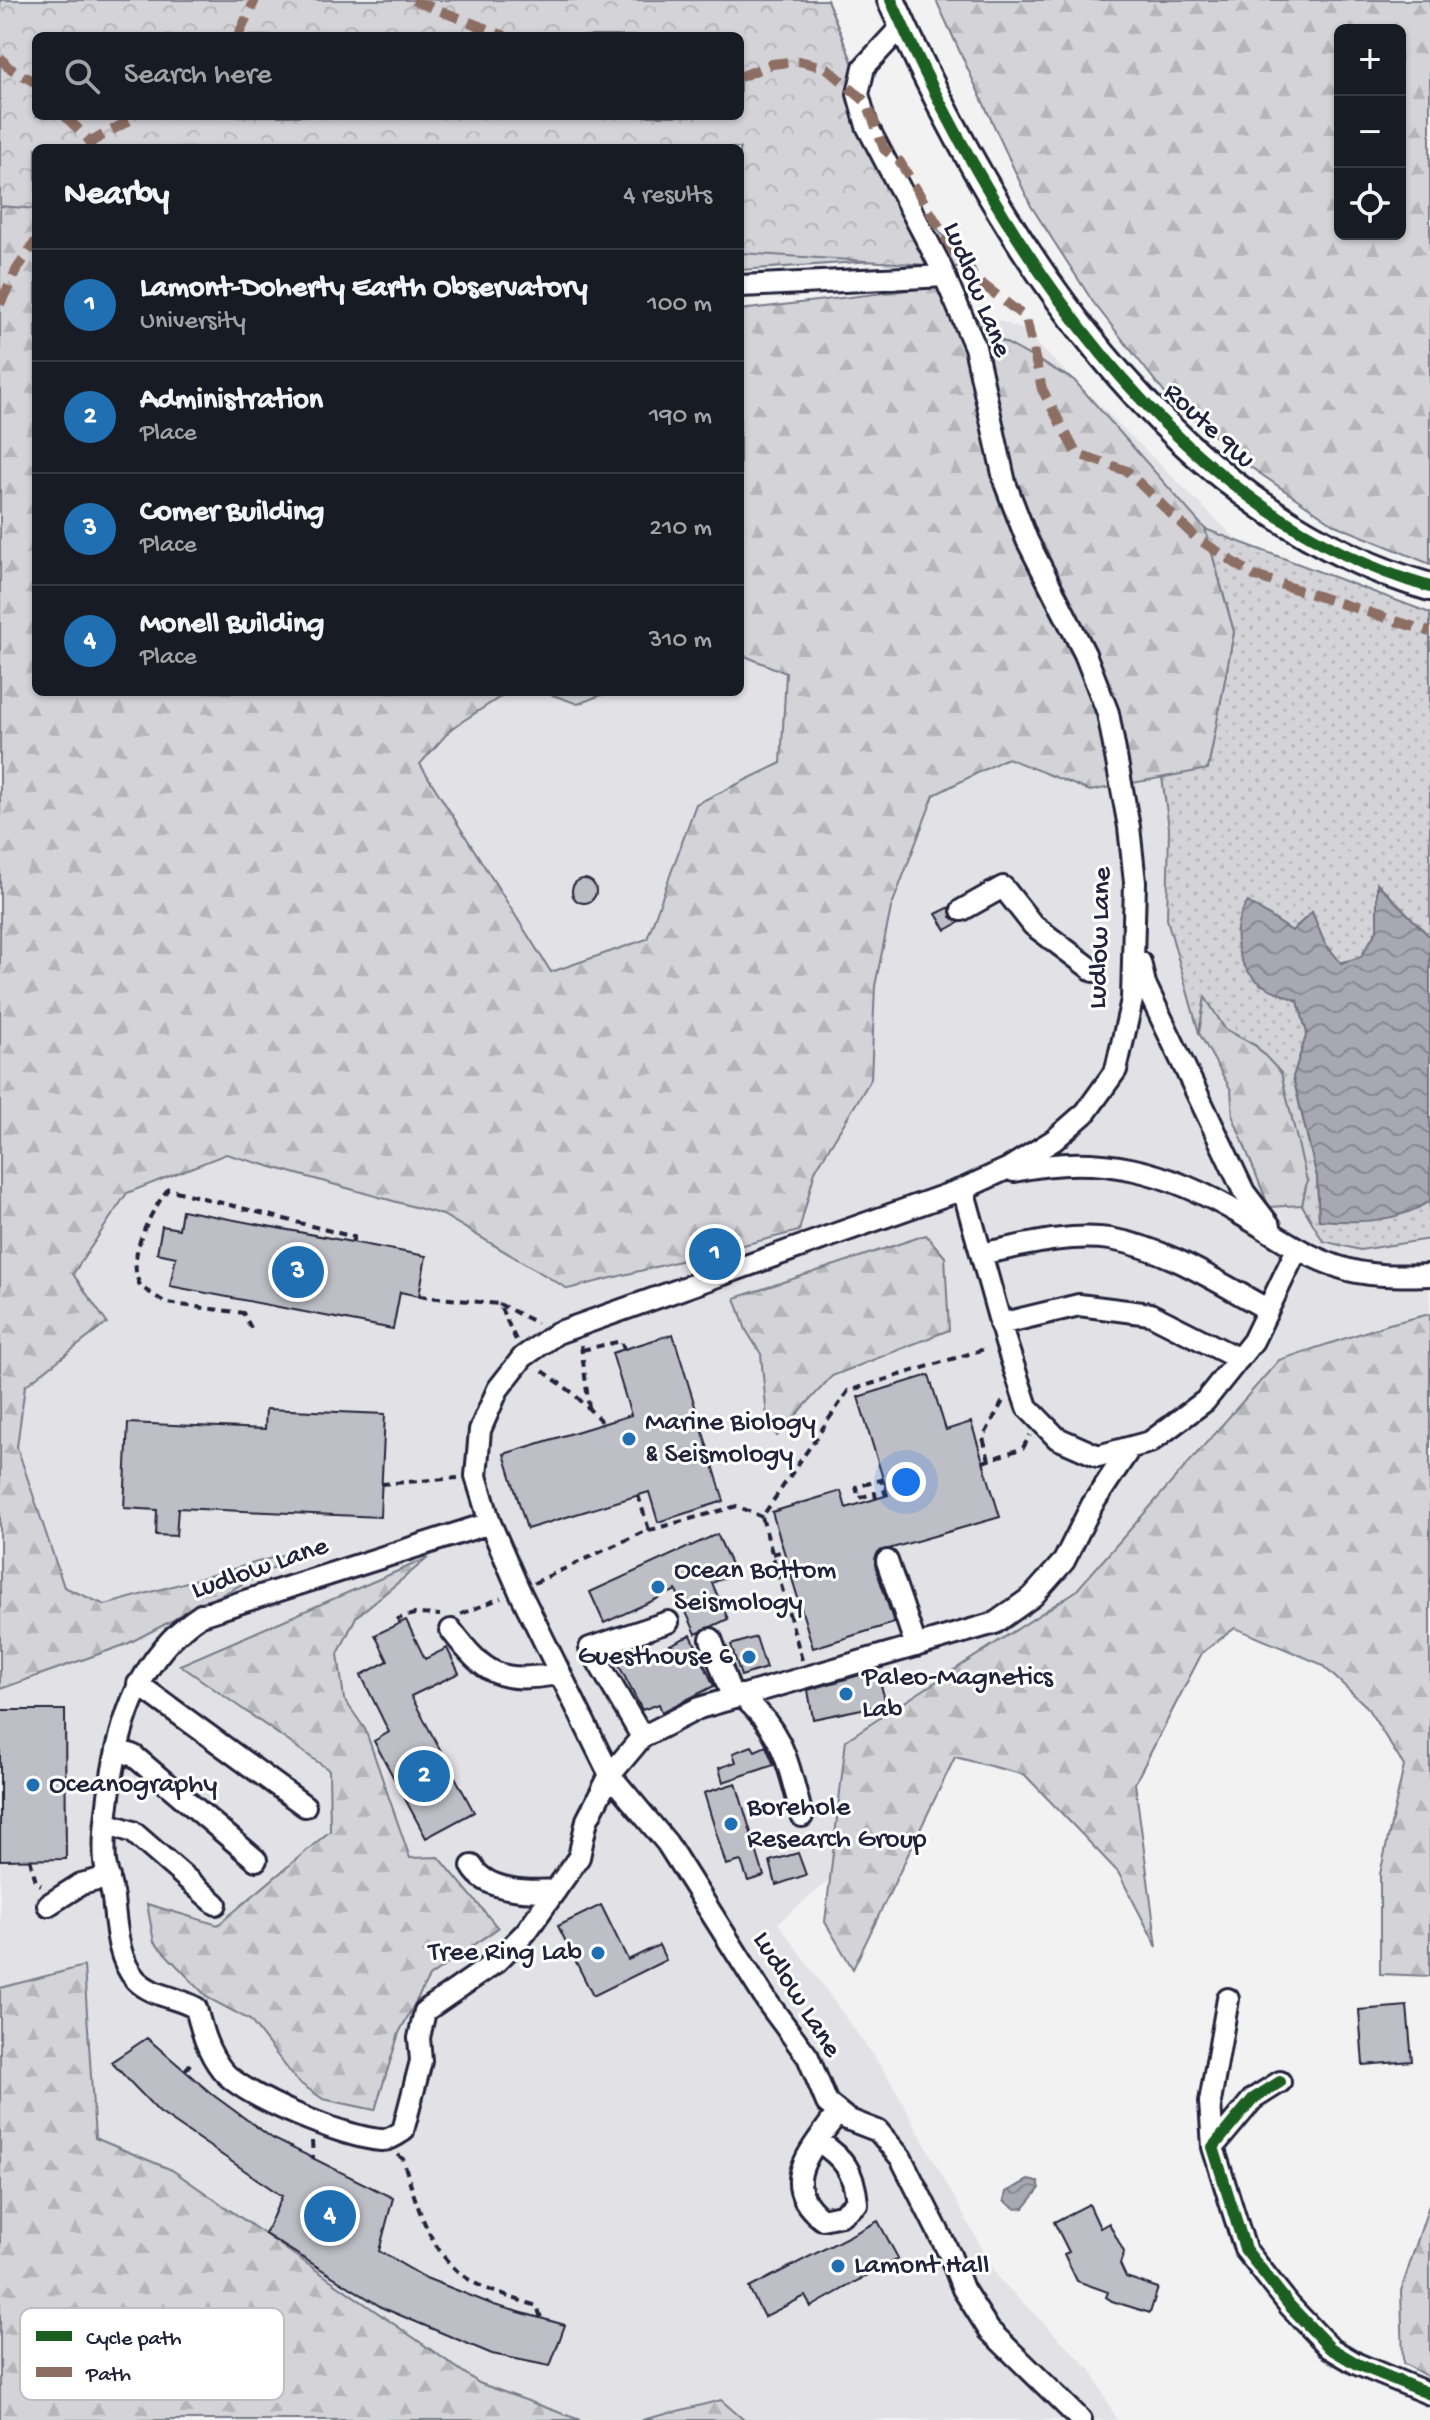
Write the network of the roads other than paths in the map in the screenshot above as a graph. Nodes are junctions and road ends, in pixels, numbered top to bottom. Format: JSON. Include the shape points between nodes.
{"nodes":[{"id":1,"x":891,"y":0,"type":"edge"},
{"id":2,"x":902,"y":26,"type":"junction"},
{"id":3,"x":945,"y":276,"type":"junction"},
{"id":4,"x":744,"y":286,"type":"edge"},
{"id":5,"x":1430,"y":587,"type":"edge"},
{"id":6,"x":962,"y":910,"type":"dead end"},
{"id":7,"x":1134,"y":938,"type":"junction"},
{"id":8,"x":1094,"y":971,"type":"dead end"},
{"id":9,"x":963,"y":1189,"type":"junction"},
{"id":10,"x":1296,"y":1251,"type":"junction"},
{"id":11,"x":981,"y":1254,"type":"junction"},
{"id":12,"x":1430,"y":1275,"type":"edge"},
{"id":13,"x":1267,"y":1309,"type":"junction"},
{"id":14,"x":1003,"y":1334,"type":"junction"},
{"id":15,"x":1239,"y":1359,"type":"junction"},
{"id":16,"x":1130,"y":1448,"type":"junction"},
{"id":17,"x":490,"y":1523,"type":"junction"},
{"id":18,"x":887,"y":1561,"type":"dead end"},
{"id":19,"x":668,"y":1622,"type":"dead end"},
{"id":20,"x":451,"y":1630,"type":"dead end"},
{"id":21,"x":711,"y":1639,"type":"dead end"},
{"id":22,"x":916,"y":1646,"type":"junction"},
{"id":23,"x":558,"y":1674,"type":"junction"},
{"id":24,"x":138,"y":1684,"type":"junction"},
{"id":25,"x":737,"y":1696,"type":"junction"},
{"id":26,"x":642,"y":1737,"type":"junction"},
{"id":27,"x":117,"y":1749,"type":"junction"},
{"id":28,"x":610,"y":1775,"type":"junction"},
{"id":29,"x":305,"y":1806,"type":"dead end"},
{"id":30,"x":802,"y":1816,"type":"dead end"},
{"id":31,"x":106,"y":1823,"type":"junction"},
{"id":32,"x":256,"y":1860,"type":"dead end"},
{"id":33,"x":472,"y":1866,"type":"dead end"},
{"id":34,"x":109,"y":1877,"type":"junction"},
{"id":35,"x":556,"y":1890,"type":"junction"},
{"id":36,"x":216,"y":1904,"type":"dead end"},
{"id":37,"x":48,"y":1905,"type":"dead end"},
{"id":38,"x":1228,"y":1999,"type":"dead end"},
{"id":39,"x":1280,"y":2082,"type":"dead end"},
{"id":40,"x":838,"y":2112,"type":"junction"},
{"id":41,"x":818,"y":2141,"type":"dead end"},
{"id":42,"x":1213,"y":2147,"type":"junction"},
{"id":43,"x":1430,"y":2394,"type":"edge"},
{"id":44,"x":1081,"y":2420,"type":"edge"}],
"edges":[{"from":1,"to":2,"type":"main road","name":"Route 9W"},
{"from":2,"to":3,"type":"street","name":"Ludlow Lane","via":[[864,67],[858,94],[867,126]]},
{"from":2,"to":5,"type":"main road","name":"Route 9W","via":[[953,129],[1012,229],[1129,384],[1217,471],[1279,517],[1322,544]]},
{"from":3,"to":4,"type":"street"},
{"from":3,"to":7,"type":"street","name":"Ludlow Lane","via":[[975,347],[1005,483],[1108,713],[1129,827]]},
{"from":6,"to":8,"type":"street","via":[[1003,887],[1033,925]]},
{"from":7,"to":9,"type":"street","name":"Ludlow Lane","via":[[1132,1000],[1116,1070],[1086,1112],[1054,1140]]},
{"from":7,"to":10,"type":"street","via":[[1145,984],[1244,1192]]},
{"from":9,"to":10,"type":"street","via":[[1055,1162],[1148,1172],[1196,1189]]},
{"from":9,"to":11,"type":"street"},
{"from":9,"to":17,"type":"street","name":"Ludlow Lane","via":[[557,1333],[523,1357],[498,1389],[480,1430],[476,1476]]},
{"from":10,"to":12,"type":"street","via":[[1342,1269]]},
{"from":10,"to":13,"type":"street"},
{"from":11,"to":13,"type":"street","via":[[1039,1242],[1108,1239],[1167,1255]]},
{"from":11,"to":14,"type":"street"},
{"from":13,"to":15,"type":"street"},
{"from":14,"to":15,"type":"street","via":[[1079,1305],[1150,1314]]},
{"from":14,"to":16,"type":"street","via":[[1027,1407],[1057,1438],[1098,1456]]},
{"from":15,"to":16,"type":"street","via":[[1205,1401],[1150,1442]]},
{"from":16,"to":22,"type":"street","via":[[1092,1505],[1064,1561],[1033,1596],[995,1623]]},
{"from":17,"to":23,"type":"street","name":"Ludlow Lane"},
{"from":17,"to":24,"type":"street","name":"Ludlow Lane","via":[[201,1615],[170,1641]]},
{"from":18,"to":22,"type":"street"},
{"from":19,"to":26,"type":"street","via":[[590,1648]]},
{"from":20,"to":23,"type":"street","via":[[481,1666],[501,1677]]},
{"from":21,"to":25,"type":"street"},
{"from":22,"to":25,"type":"street"},
{"from":23,"to":28,"type":"street","name":"Ludlow Lane"},
{"from":24,"to":27,"type":"street","name":"Ludlow Lane"},
{"from":24,"to":29,"type":"street"},
{"from":25,"to":26,"type":"street","via":[[699,1708]]},
{"from":25,"to":30,"type":"street","via":[[767,1718],[779,1738]]},
{"from":26,"to":28,"type":"street"},
{"from":27,"to":31,"type":"street","name":"Ludlow Lane"},
{"from":27,"to":32,"type":"street","via":[[134,1756]]},
{"from":28,"to":35,"type":"street","name":"Ludlow Lane","via":[[587,1820],[579,1857]]},
{"from":28,"to":40,"type":"street","name":"Ludlow Lane","via":[[667,1843],[808,2057],[827,2103]]},
{"from":31,"to":34,"type":"street","name":"Ludlow Lane"},
{"from":31,"to":36,"type":"street","via":[[133,1832]]},
{"from":33,"to":35,"type":"street","via":[[490,1882]]},
{"from":34,"to":35,"type":"street","name":"Ludlow Lane","via":[[121,1953],[134,1978],[155,1995],[196,2008],[207,2048],[225,2074],[276,2108],[337,2131],[384,2141],[403,2131],[415,2096],[425,2011],[496,1962]]},
{"from":34,"to":37,"type":"street","via":[[81,1884]]},
{"from":38,"to":42,"type":"street","via":[[1210,2102]]},
{"from":39,"to":42,"type":"street","via":[[1253,2099]]},
{"from":40,"to":41,"type":"street"},
{"from":40,"to":44,"type":"street","via":[[878,2131],[901,2158],[963,2289],[989,2330]]},
{"from":42,"to":43,"type":"street","via":[[1245,2249],[1290,2306],[1330,2348]]}]}
